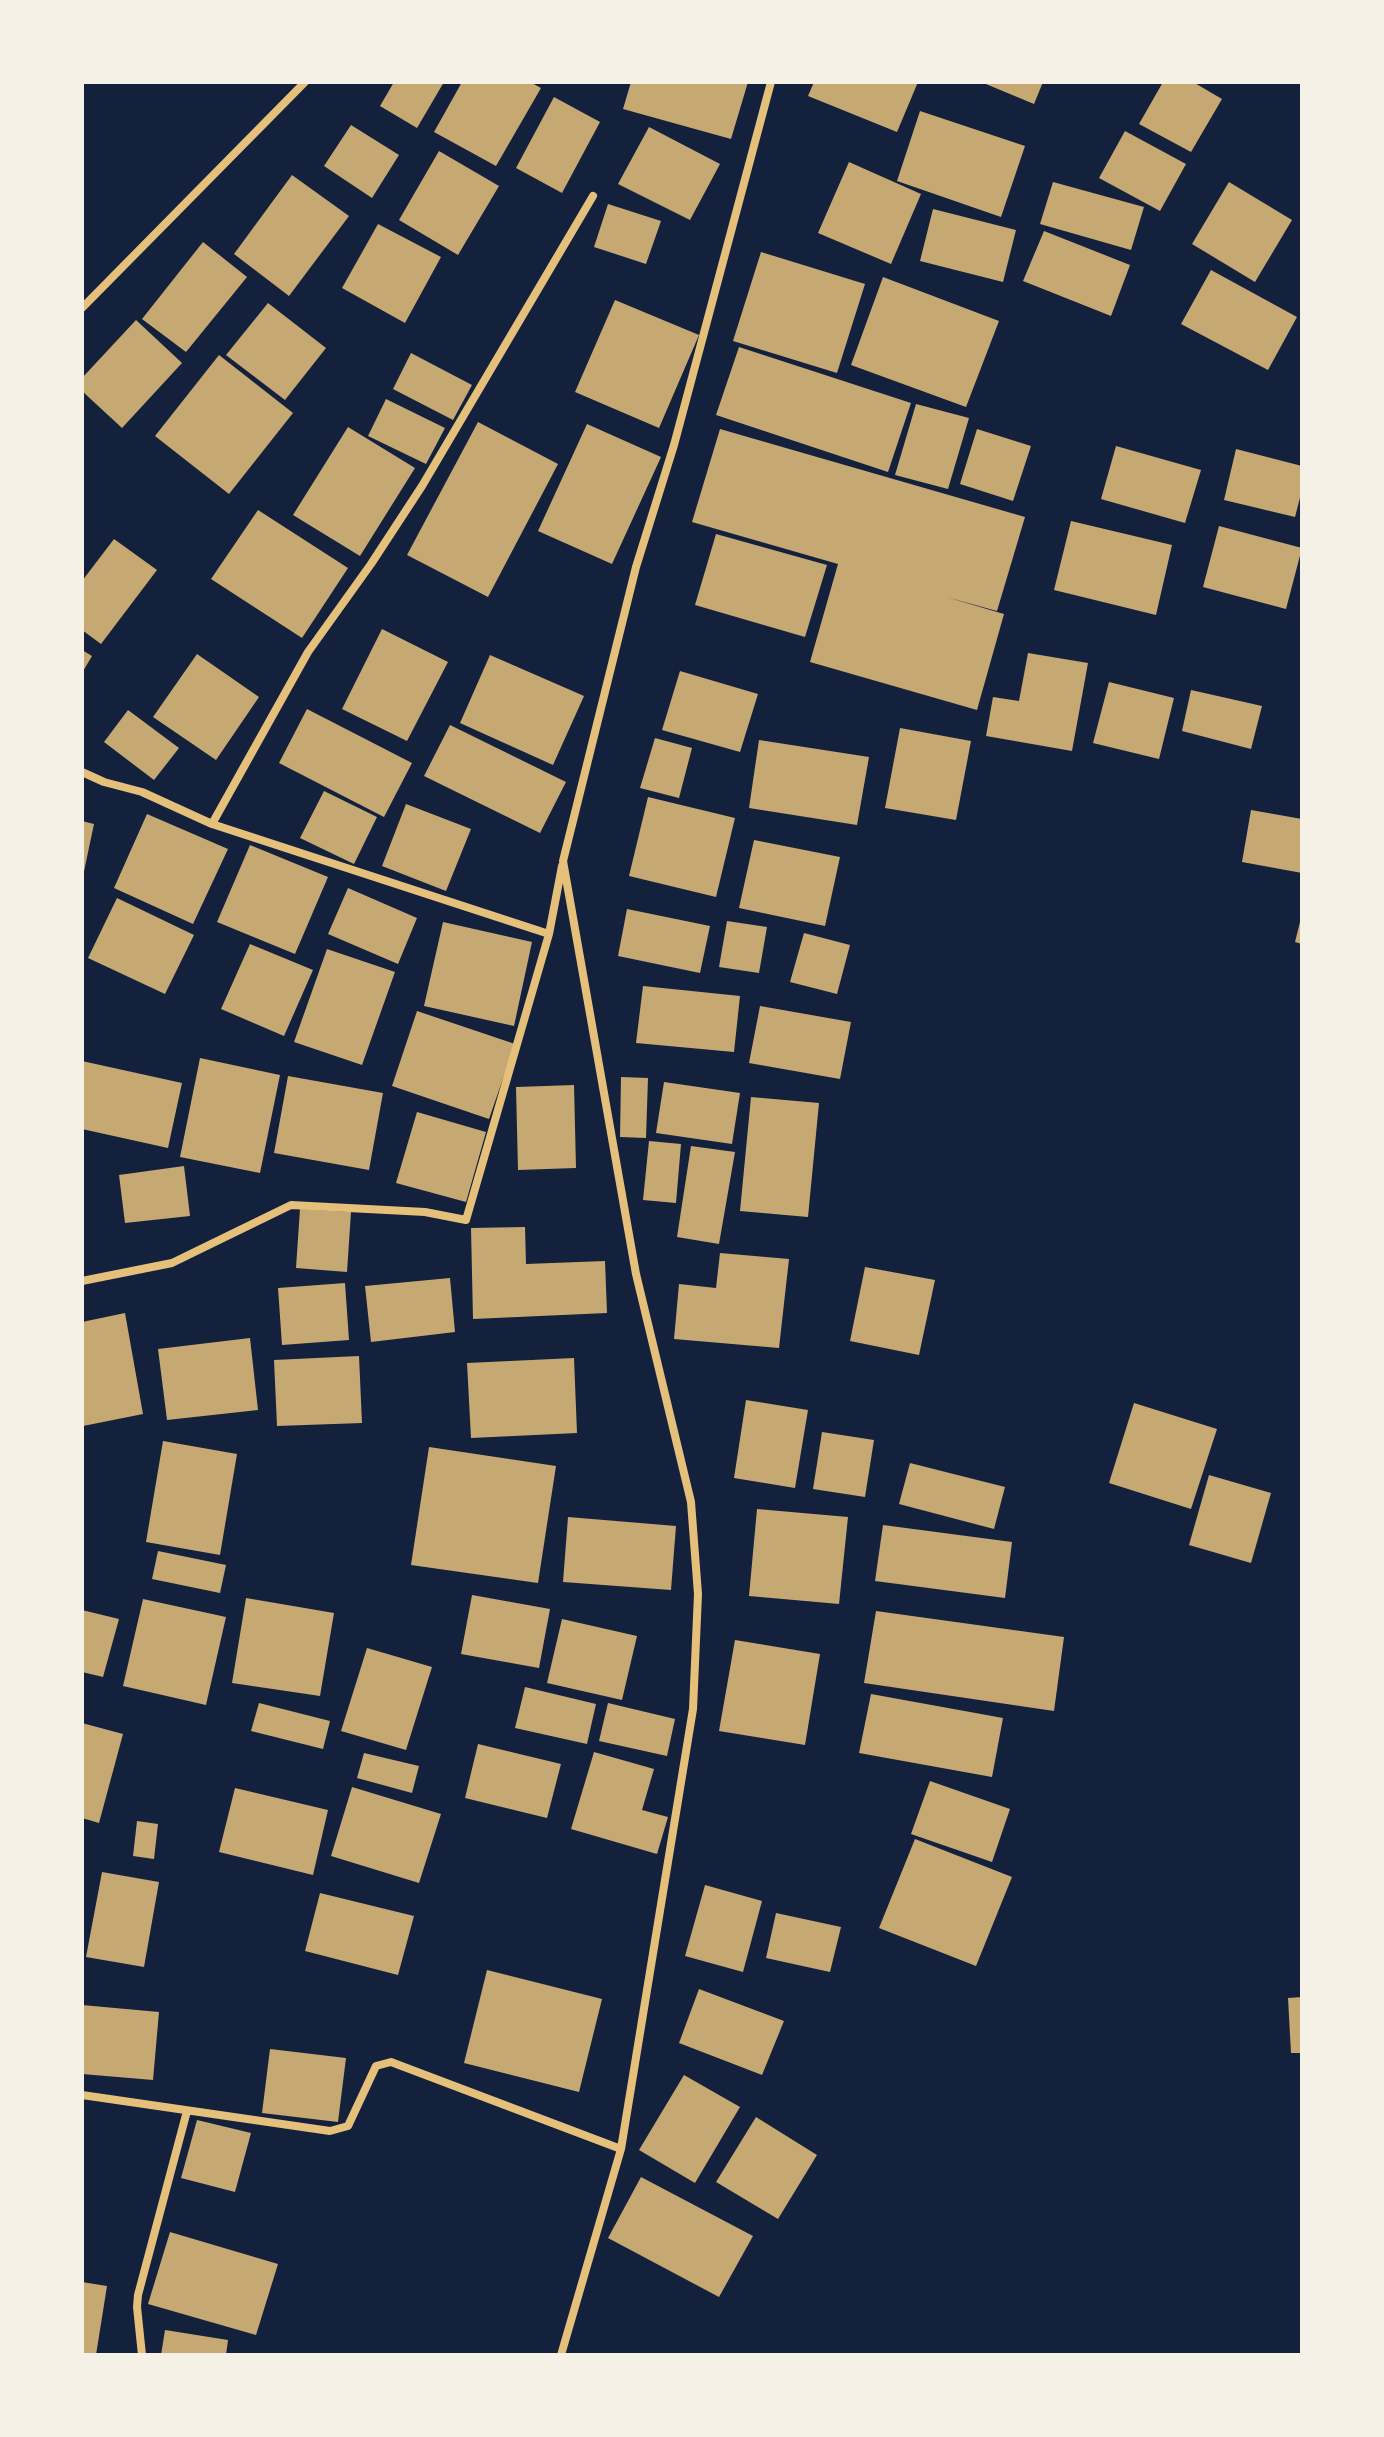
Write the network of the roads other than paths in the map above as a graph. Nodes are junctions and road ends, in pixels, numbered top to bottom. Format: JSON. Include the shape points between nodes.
{"nodes":[{"id":1,"x":305,"y":82,"type":"edge"},
{"id":2,"x":771,"y":82,"type":"edge"},
{"id":3,"x":593,"y":196,"type":"dead end"},
{"id":4,"x":82,"y":308,"type":"edge"},
{"id":5,"x":82,"y":772,"type":"edge"},
{"id":6,"x":212,"y":824,"type":"junction"},
{"id":7,"x":563,"y":861,"type":"junction"},
{"id":8,"x":549,"y":934,"type":"junction"},
{"id":9,"x":82,"y":1281,"type":"edge"},
{"id":10,"x":82,"y":2095,"type":"edge"},
{"id":11,"x":187,"y":2111,"type":"junction"},
{"id":12,"x":621,"y":2149,"type":"junction"},
{"id":13,"x":142,"y":2355,"type":"edge"},
{"id":14,"x":561,"y":2355,"type":"edge"}],
"edges":[{"from":1,"to":4,"type":"street"},
{"from":2,"to":7,"type":"street","via":[[636,567]]},
{"from":3,"to":6,"type":"street","via":[[422,486],[308,652]]},
{"from":5,"to":6,"type":"street"},
{"from":6,"to":8,"type":"street"},
{"from":7,"to":8,"type":"street"},
{"from":7,"to":12,"type":"street","via":[[636,1274],[691,1502],[698,1594],[693,1709]]},
{"from":8,"to":9,"type":"street","via":[[466,1220],[425,1212],[291,1205],[172,1263]]},
{"from":10,"to":11,"type":"street"},
{"from":11,"to":12,"type":"street","via":[[340,2130],[348,2126],[376,2066],[391,2062]]},
{"from":11,"to":13,"type":"street","via":[[138,2295]]},
{"from":12,"to":14,"type":"street"}]}
